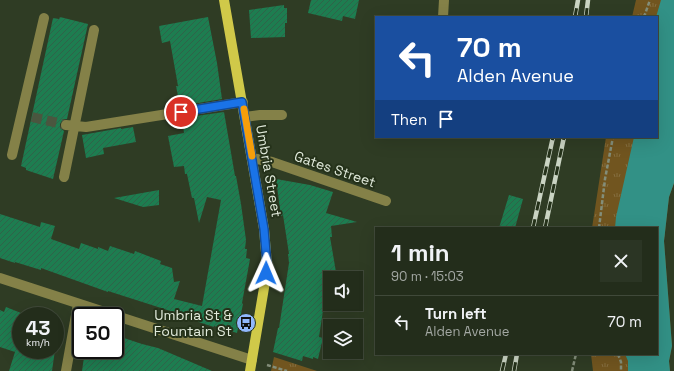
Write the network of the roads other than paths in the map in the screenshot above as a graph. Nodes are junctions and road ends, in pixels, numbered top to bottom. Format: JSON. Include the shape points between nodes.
{"nodes":[{"id":1,"x":224,"y":0,"type":"edge"},
{"id":2,"x":444,"y":0,"type":"edge"},
{"id":3,"x":443,"y":16,"type":"edge"},
{"id":4,"x":44,"y":18,"type":"dead end"},
{"id":5,"x":94,"y":30,"type":"dead end"},
{"id":6,"x":242,"y":102,"type":"junction"},
{"id":7,"x":21,"y":115,"type":"junction"},
{"id":8,"x":282,"y":115,"type":"dead end"},
{"id":9,"x":32,"y":117,"type":"tunnel mouth"},
{"id":10,"x":245,"y":117,"type":"junction"},
{"id":11,"x":70,"y":126,"type":"junction"},
{"id":12,"x":12,"y":155,"type":"dead end"},
{"id":13,"x":252,"y":158,"type":"junction"},
{"id":14,"x":64,"y":177,"type":"dead end"},
{"id":15,"x":386,"y":201,"type":"dead end"},
{"id":16,"x":0,"y":278,"type":"edge"},
{"id":17,"x":78,"y":304,"type":"junction"},
{"id":18,"x":252,"y":360,"type":"junction"},
{"id":19,"x":66,"y":371,"type":"edge"},
{"id":20,"x":250,"y":371,"type":"edge"}],
"edges":[{"from":1,"to":6,"type":"main road","name":"Umbria Street"},
{"from":2,"to":3,"type":"street"},
{"from":4,"to":7,"type":"street"},
{"from":5,"to":11,"type":"street"},
{"from":6,"to":10,"type":"main road","name":"Umbria Street"},
{"from":6,"to":11,"type":"street","via":[[86,127]]},
{"from":7,"to":9,"type":"street"},
{"from":7,"to":12,"type":"street"},
{"from":8,"to":10,"type":"street"},
{"from":10,"to":13,"type":"main road","name":"Umbria Street"},
{"from":11,"to":14,"type":"street"},
{"from":13,"to":15,"type":"street","name":"Gates Street","via":[[272,162]]},
{"from":13,"to":18,"type":"main road","name":"Umbria Street","via":[[267,264]]},
{"from":16,"to":17,"type":"street"},
{"from":17,"to":18,"type":"street"},
{"from":17,"to":19,"type":"street"},
{"from":18,"to":20,"type":"main road","name":"Umbria Street"}]}
